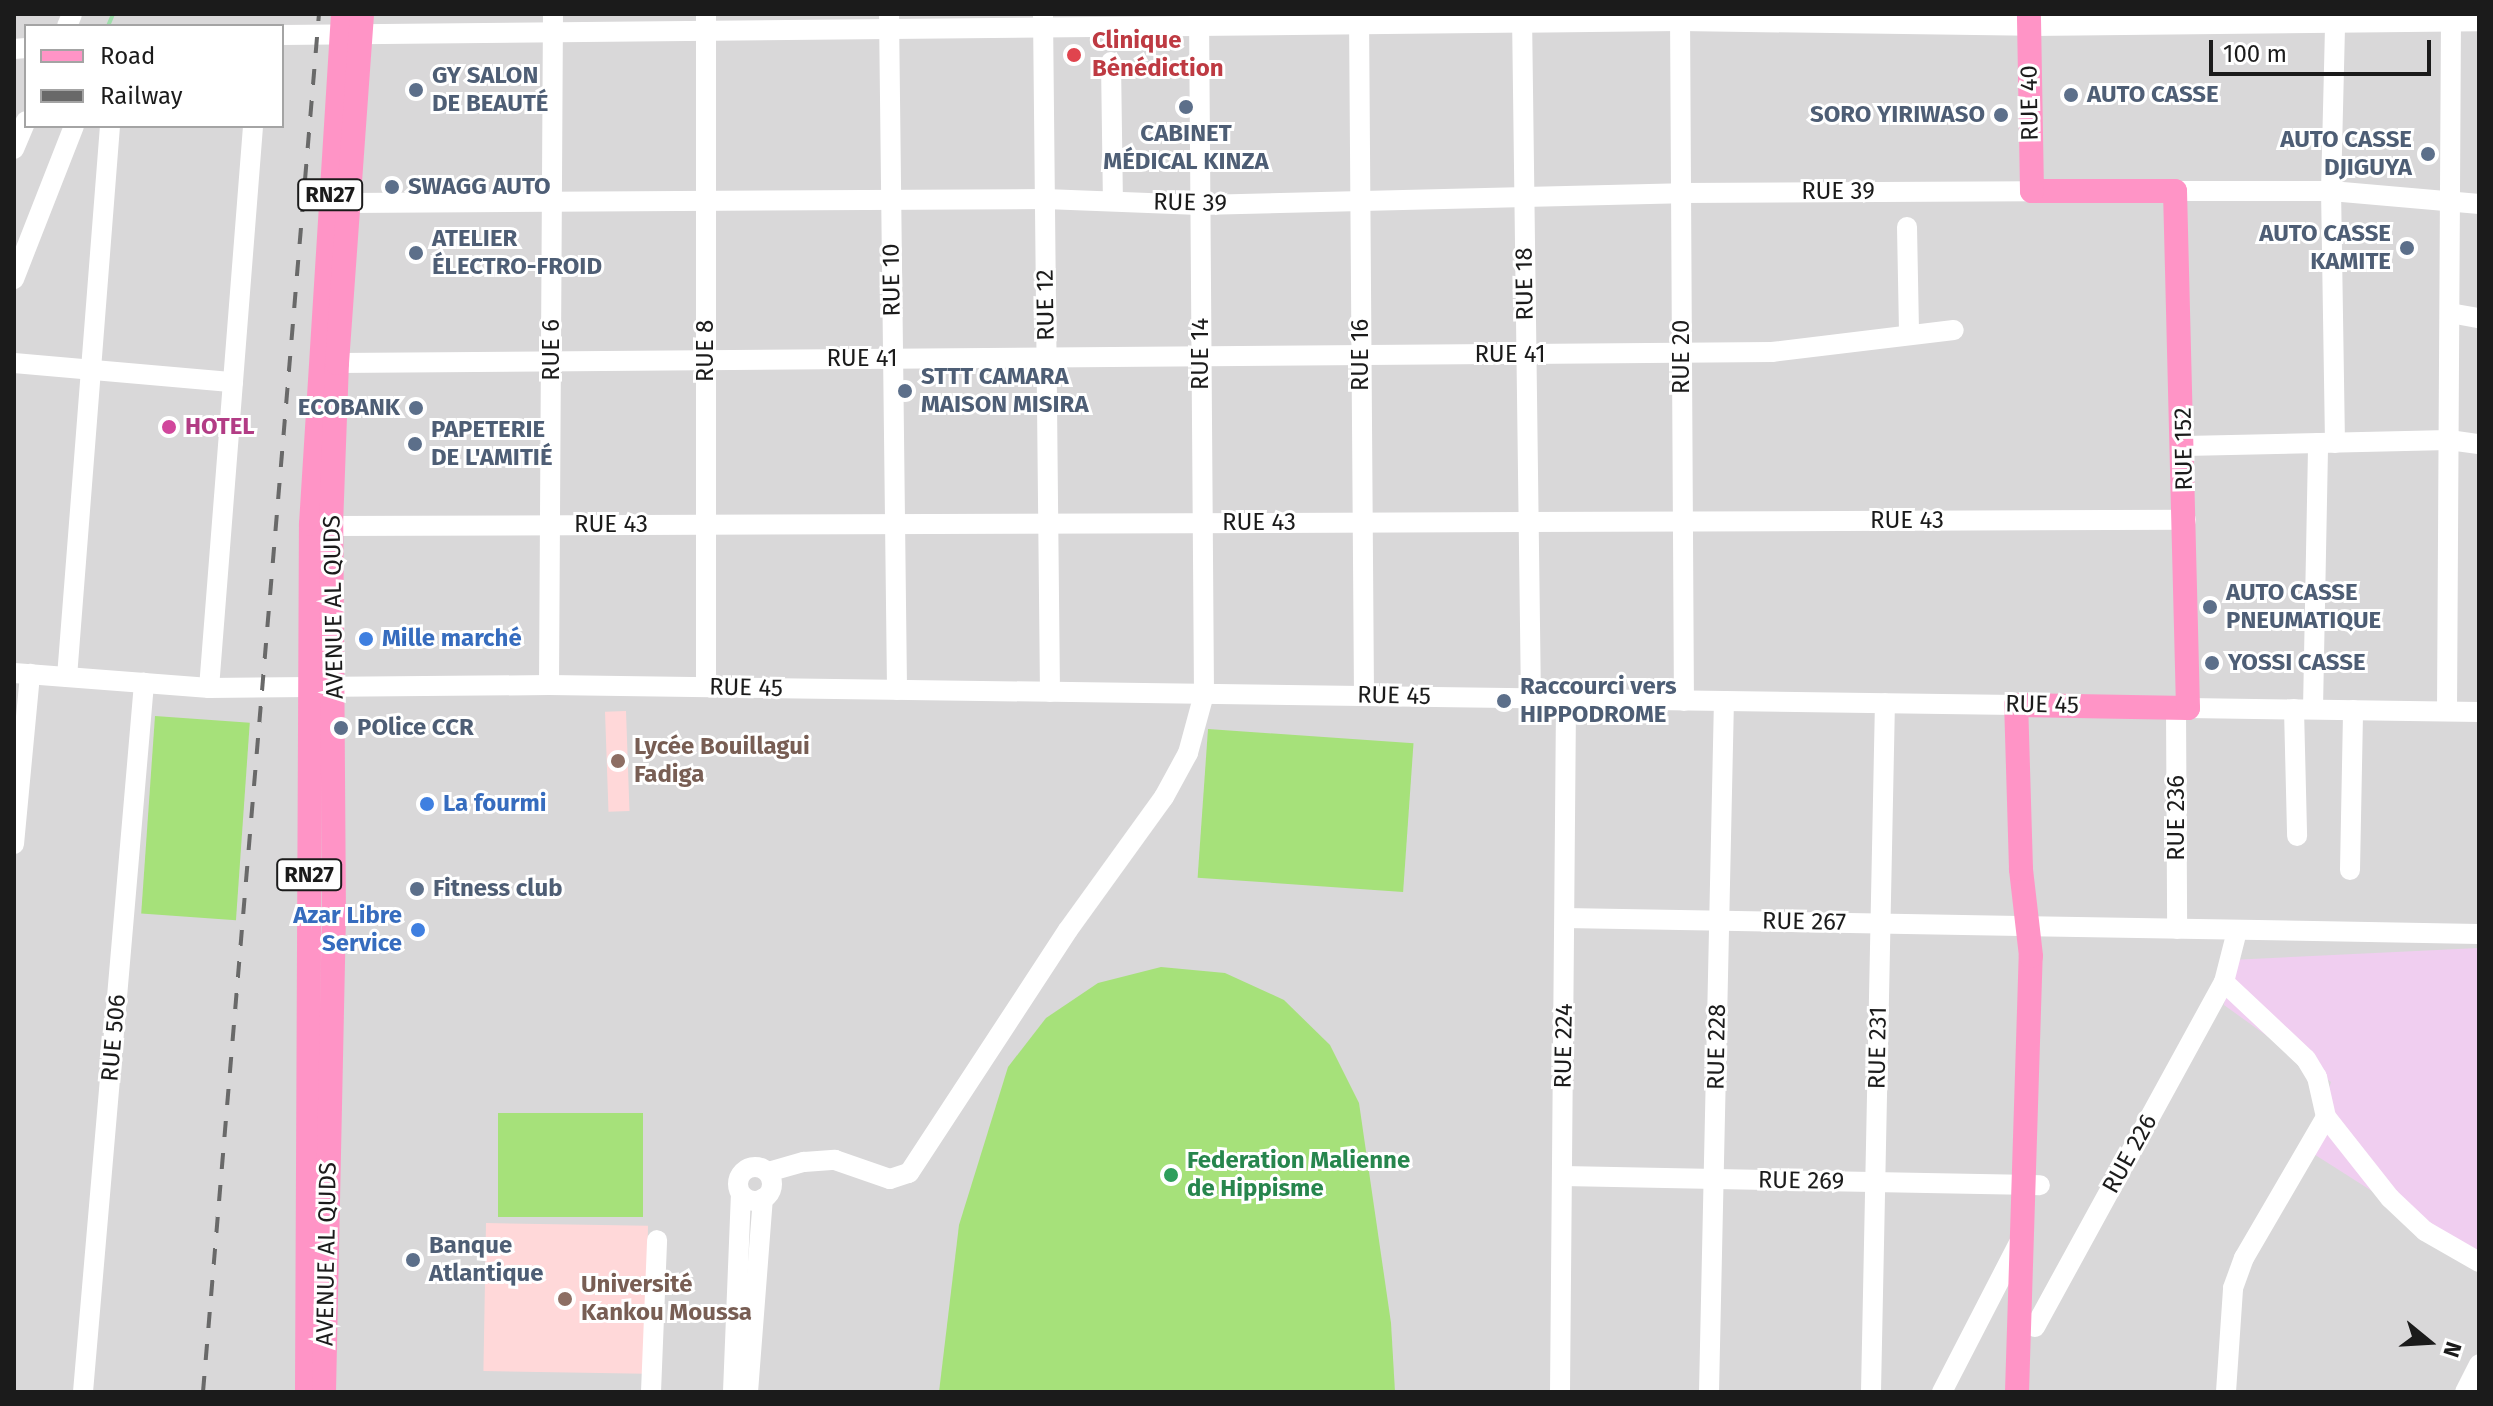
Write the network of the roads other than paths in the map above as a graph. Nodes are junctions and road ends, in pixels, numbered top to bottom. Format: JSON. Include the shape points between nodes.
{"nodes":[{"id":1,"x":1680,"y":17,"type":"edge"},
{"id":2,"x":1522,"y":18,"type":"edge"},
{"id":3,"x":1359,"y":19,"type":"edge"},
{"id":4,"x":1199,"y":20,"type":"edge"},
{"id":5,"x":2035,"y":20,"type":"edge"},
{"id":6,"x":2451,"y":21,"type":"junction"},
{"id":7,"x":2479,"y":21,"type":"edge"},
{"id":8,"x":553,"y":22,"type":"edge"},
{"id":9,"x":706,"y":22,"type":"edge"},
{"id":10,"x":889,"y":22,"type":"edge"},
{"id":11,"x":1043,"y":22,"type":"edge"},
{"id":12,"x":352,"y":23,"type":"edge"},
{"id":13,"x":2335,"y":23,"type":"junction"},
{"id":14,"x":284,"y":35,"type":"edge"},
{"id":15,"x":1111,"y":62,"type":"dead end"},
{"id":16,"x":24,"y":126,"type":"edge"},
{"id":17,"x":73,"y":128,"type":"edge"},
{"id":18,"x":110,"y":128,"type":"edge"},
{"id":19,"x":253,"y":128,"type":"edge"},
{"id":20,"x":14,"y":149,"type":"edge"},
{"id":21,"x":2038,"y":191,"type":"junction"},
{"id":22,"x":2175,"y":191,"type":"junction"},
{"id":23,"x":2331,"y":191,"type":"junction"},
{"id":24,"x":1681,"y":193,"type":"junction"},
{"id":25,"x":891,"y":198,"type":"junction"},
{"id":26,"x":1524,"y":198,"type":"junction"},
{"id":27,"x":1045,"y":199,"type":"junction"},
{"id":28,"x":706,"y":200,"type":"junction"},
{"id":29,"x":1113,"y":201,"type":"junction"},
{"id":30,"x":1360,"y":201,"type":"junction"},
{"id":31,"x":2450,"y":201,"type":"junction"},
{"id":32,"x":348,"y":203,"type":"junction"},
{"id":33,"x":553,"y":203,"type":"junction"},
{"id":34,"x":2479,"y":204,"type":"edge"},
{"id":35,"x":1200,"y":205,"type":"junction"},
{"id":36,"x":1907,"y":227,"type":"dead end"},
{"id":37,"x":14,"y":279,"type":"edge"},
{"id":38,"x":2450,"y":313,"type":"junction"},
{"id":39,"x":2479,"y":318,"type":"edge"},
{"id":40,"x":1954,"y":330,"type":"dead end"},
{"id":41,"x":1909,"y":335,"type":"junction"},
{"id":42,"x":1682,"y":354,"type":"junction"},
{"id":43,"x":1526,"y":355,"type":"junction"},
{"id":44,"x":1361,"y":356,"type":"junction"},
{"id":45,"x":1201,"y":357,"type":"junction"},
{"id":46,"x":1047,"y":358,"type":"junction"},
{"id":47,"x":893,"y":359,"type":"junction"},
{"id":48,"x":706,"y":360,"type":"junction"},
{"id":49,"x":552,"y":361,"type":"junction"},
{"id":50,"x":14,"y":363,"type":"edge"},
{"id":51,"x":337,"y":363,"type":"junction"},
{"id":52,"x":91,"y":370,"type":"junction"},
{"id":53,"x":233,"y":382,"type":"junction"},
{"id":54,"x":2449,"y":440,"type":"junction"},
{"id":55,"x":2326,"y":443,"type":"junction"},
{"id":56,"x":2479,"y":444,"type":"edge"},
{"id":57,"x":2185,"y":446,"type":"junction"},
{"id":58,"x":2186,"y":520,"type":"junction"},
{"id":59,"x":1683,"y":521,"type":"junction"},
{"id":60,"x":1362,"y":522,"type":"junction"},
{"id":61,"x":1528,"y":522,"type":"junction"},
{"id":62,"x":1048,"y":523,"type":"junction"},
{"id":63,"x":1202,"y":523,"type":"junction"},
{"id":64,"x":706,"y":524,"type":"junction"},
{"id":65,"x":895,"y":524,"type":"junction"},
{"id":66,"x":550,"y":525,"type":"junction"},
{"id":67,"x":331,"y":526,"type":"junction"},
{"id":68,"x":22,"y":674,"type":"edge"},
{"id":69,"x":67,"y":677,"type":"junction"},
{"id":70,"x":144,"y":683,"type":"junction"},
{"id":71,"x":549,"y":685,"type":"junction"},
{"id":72,"x":309,"y":686,"type":"junction"},
{"id":73,"x":336,"y":686,"type":"junction"},
{"id":74,"x":706,"y":687,"type":"junction"},
{"id":75,"x":209,"y":688,"type":"junction"},
{"id":76,"x":897,"y":690,"type":"junction"},
{"id":77,"x":1050,"y":692,"type":"junction"},
{"id":78,"x":1204,"y":694,"type":"junction"},
{"id":79,"x":1364,"y":696,"type":"junction"},
{"id":80,"x":1531,"y":698,"type":"junction"},
{"id":81,"x":1566,"y":699,"type":"junction"},
{"id":82,"x":1684,"y":701,"type":"junction"},
{"id":83,"x":1724,"y":701,"type":"junction"},
{"id":84,"x":1885,"y":703,"type":"junction"},
{"id":85,"x":2025,"y":705,"type":"junction"},
{"id":86,"x":2182,"y":708,"type":"junction"},
{"id":87,"x":2304,"y":709,"type":"junction"},
{"id":88,"x":2353,"y":710,"type":"junction"},
{"id":89,"x":2447,"y":711,"type":"junction"},
{"id":90,"x":2479,"y":712,"type":"edge"},
{"id":91,"x":2297,"y":836,"type":"dead end"},
{"id":92,"x":14,"y":844,"type":"edge"},
{"id":93,"x":2350,"y":870,"type":"dead end"},
{"id":94,"x":1565,"y":918,"type":"junction"},
{"id":95,"x":1719,"y":921,"type":"junction"},
{"id":96,"x":1880,"y":923,"type":"junction"},
{"id":97,"x":2035,"y":926,"type":"junction"},
{"id":98,"x":2177,"y":929,"type":"junction"},
{"id":99,"x":2237,"y":931,"type":"junction"},
{"id":100,"x":2479,"y":934,"type":"edge"},
{"id":101,"x":2224,"y":982,"type":"junction"},
{"id":102,"x":2326,"y":1117,"type":"junction"},
{"id":103,"x":768,"y":1172,"type":"junction"},
{"id":104,"x":1563,"y":1176,"type":"junction"},
{"id":105,"x":1714,"y":1179,"type":"junction"},
{"id":106,"x":1875,"y":1182,"type":"junction"},
{"id":107,"x":2032,"y":1185,"type":"junction"},
{"id":108,"x":741,"y":1195,"type":"junction"},
{"id":109,"x":763,"y":1199,"type":"junction"},
{"id":110,"x":2023,"y":1236,"type":"junction"},
{"id":111,"x":657,"y":1240,"type":"dead end"},
{"id":112,"x":2479,"y":1262,"type":"edge"},
{"id":113,"x":2035,"y":1327,"type":"junction"},
{"id":114,"x":2479,"y":1364,"type":"edge"},
{"id":115,"x":83,"y":1392,"type":"edge"},
{"id":116,"x":307,"y":1392,"type":"edge"},
{"id":117,"x":324,"y":1392,"type":"edge"},
{"id":118,"x":651,"y":1392,"type":"edge"},
{"id":119,"x":733,"y":1392,"type":"edge"},
{"id":120,"x":748,"y":1392,"type":"edge"},
{"id":121,"x":1560,"y":1392,"type":"edge"},
{"id":122,"x":1709,"y":1392,"type":"edge"},
{"id":123,"x":1871,"y":1392,"type":"edge"},
{"id":124,"x":1942,"y":1392,"type":"edge"},
{"id":125,"x":2017,"y":1392,"type":"edge"},
{"id":126,"x":2033,"y":1392,"type":"edge"},
{"id":127,"x":2226,"y":1392,"type":"edge"},
{"id":128,"x":2465,"y":1392,"type":"edge"}],
"edges":[{"from":1,"to":2,"type":"street"},
{"from":1,"to":5,"type":"street"},
{"from":1,"to":24,"type":"street","name":"RUE 20"},
{"from":2,"to":3,"type":"street"},
{"from":2,"to":26,"type":"street","name":"RUE 18"},
{"from":3,"to":4,"type":"street"},
{"from":3,"to":30,"type":"street","name":"RUE 16"},
{"from":4,"to":11,"type":"street"},
{"from":4,"to":35,"type":"street","name":"RUE 14"},
{"from":5,"to":13,"type":"street"},
{"from":5,"to":21,"type":"main road","name":"RUE 40"},
{"from":6,"to":7,"type":"street"},
{"from":6,"to":13,"type":"street"},
{"from":6,"to":31,"type":"street"},
{"from":8,"to":9,"type":"street"},
{"from":8,"to":12,"type":"street"},
{"from":8,"to":33,"type":"street","name":"RUE 6"},
{"from":9,"to":10,"type":"street"},
{"from":9,"to":28,"type":"street","name":"RUE 8"},
{"from":10,"to":11,"type":"street"},
{"from":10,"to":25,"type":"street","name":"RUE 10"},
{"from":11,"to":27,"type":"street","name":"RUE 12"},
{"from":12,"to":14,"type":"street"},
{"from":12,"to":32,"type":"main road","name":"AVENUE AL QUDS","number":"RN27"},
{"from":12,"to":72,"type":"main road","name":"AVENUE AL QUDS","number":"RN27","via":[[318,388]]},
{"from":13,"to":23,"type":"street"},
{"from":15,"to":29,"type":"street"},
{"from":16,"to":20,"type":"street"},
{"from":17,"to":37,"type":"street"},
{"from":18,"to":52,"type":"street"},
{"from":19,"to":53,"type":"street"},
{"from":21,"to":22,"type":"main road"},
{"from":21,"to":24,"type":"street","name":"RUE 39"},
{"from":22,"to":23,"type":"street"},
{"from":22,"to":57,"type":"main road","name":"RUE 152"},
{"from":23,"to":31,"type":"street"},
{"from":23,"to":55,"type":"street"},
{"from":24,"to":26,"type":"street","name":"RUE 39"},
{"from":24,"to":42,"type":"street","name":"RUE 20"},
{"from":25,"to":27,"type":"street","name":"RUE 39"},
{"from":25,"to":28,"type":"street","name":"RUE 39"},
{"from":25,"to":47,"type":"street","name":"RUE 10"},
{"from":26,"to":30,"type":"street","name":"RUE 39"},
{"from":26,"to":43,"type":"street","name":"RUE 18"},
{"from":27,"to":29,"type":"street","name":"RUE 39"},
{"from":27,"to":46,"type":"street","name":"RUE 12"},
{"from":28,"to":33,"type":"street","name":"RUE 39"},
{"from":28,"to":48,"type":"street","name":"RUE 8"},
{"from":29,"to":35,"type":"street","name":"RUE 39"},
{"from":30,"to":35,"type":"street","name":"RUE 39"},
{"from":30,"to":44,"type":"street","name":"RUE 16"},
{"from":31,"to":34,"type":"street"},
{"from":31,"to":38,"type":"street"},
{"from":32,"to":33,"type":"street","name":"RUE 39"},
{"from":32,"to":51,"type":"main road","name":"AVENUE AL QUDS","number":"RN27"},
{"from":33,"to":49,"type":"street","name":"RUE 6"},
{"from":35,"to":45,"type":"street","name":"RUE 14"},
{"from":36,"to":41,"type":"street"},
{"from":38,"to":39,"type":"street"},
{"from":38,"to":54,"type":"street"},
{"from":40,"to":41,"type":"street","name":"RUE 41"},
{"from":41,"to":42,"type":"street","name":"RUE 41","via":[[1772,352]]},
{"from":42,"to":43,"type":"street","name":"RUE 41"},
{"from":42,"to":59,"type":"street","name":"RUE 20"},
{"from":43,"to":44,"type":"street","name":"RUE 41"},
{"from":43,"to":61,"type":"street","name":"RUE 18"},
{"from":44,"to":45,"type":"street","name":"RUE 41"},
{"from":44,"to":60,"type":"street","name":"RUE 16"},
{"from":45,"to":46,"type":"street","name":"RUE 41"},
{"from":45,"to":63,"type":"street","name":"RUE 14"},
{"from":46,"to":47,"type":"street","name":"RUE 41"},
{"from":46,"to":62,"type":"street","name":"RUE 12"},
{"from":47,"to":48,"type":"street","name":"RUE 41"},
{"from":47,"to":65,"type":"street","name":"RUE 10"},
{"from":48,"to":49,"type":"street","name":"RUE 41"},
{"from":48,"to":64,"type":"street","name":"RUE 8"},
{"from":49,"to":51,"type":"street","name":"RUE 41"},
{"from":49,"to":66,"type":"street","name":"RUE 6"},
{"from":50,"to":52,"type":"street"},
{"from":51,"to":67,"type":"main road","name":"AVENUE AL QUDS","number":"RN27"},
{"from":52,"to":53,"type":"street"},
{"from":52,"to":69,"type":"street"},
{"from":53,"to":75,"type":"street"},
{"from":54,"to":55,"type":"street"},
{"from":54,"to":56,"type":"street"},
{"from":54,"to":89,"type":"street"},
{"from":55,"to":57,"type":"street"},
{"from":55,"to":87,"type":"street"},
{"from":57,"to":58,"type":"main road","name":"RUE 152"},
{"from":58,"to":59,"type":"street","name":"RUE 43"},
{"from":58,"to":86,"type":"main road","name":"RUE 152"},
{"from":59,"to":61,"type":"street","name":"RUE 43"},
{"from":59,"to":82,"type":"street","name":"RUE 20"},
{"from":60,"to":61,"type":"street","name":"RUE 43"},
{"from":60,"to":63,"type":"street","name":"RUE 43"},
{"from":60,"to":79,"type":"street","name":"RUE 16"},
{"from":61,"to":80,"type":"street","name":"RUE 18"},
{"from":62,"to":63,"type":"street","name":"RUE 43"},
{"from":62,"to":65,"type":"street","name":"RUE 43"},
{"from":62,"to":77,"type":"street","name":"RUE 12"},
{"from":63,"to":78,"type":"street","name":"RUE 14"},
{"from":64,"to":65,"type":"street","name":"RUE 43"},
{"from":64,"to":66,"type":"street","name":"RUE 43"},
{"from":64,"to":74,"type":"street","name":"RUE 8"},
{"from":65,"to":76,"type":"street","name":"RUE 10"},
{"from":66,"to":67,"type":"street","name":"RUE 43"},
{"from":66,"to":71,"type":"street","name":"RUE 6"},
{"from":67,"to":73,"type":"main road","name":"AVENUE AL QUDS","number":"RN27"},
{"from":68,"to":69,"type":"street","name":"RUE 45"},
{"from":68,"to":92,"type":"street"},
{"from":69,"to":70,"type":"street","name":"RUE 45"},
{"from":70,"to":75,"type":"street","name":"RUE 45"},
{"from":70,"to":115,"type":"street","name":"RUE 506"},
{"from":71,"to":73,"type":"street","name":"RUE 45"},
{"from":71,"to":74,"type":"street","name":"RUE 45"},
{"from":72,"to":73,"type":"street","name":"RUE 45"},
{"from":72,"to":75,"type":"street","name":"RUE 45"},
{"from":72,"to":116,"type":"main road","name":"AVENUE AL QUDS","number":"RN27"},
{"from":73,"to":117,"type":"main road","name":"AVENUE AL QUDS","number":"RN27"},
{"from":74,"to":76,"type":"street","name":"RUE 45"},
{"from":76,"to":77,"type":"street","name":"RUE 45"},
{"from":77,"to":78,"type":"street","name":"RUE 45"},
{"from":78,"to":79,"type":"street","name":"RUE 45"},
{"from":78,"to":103,"type":"street","name":"RUE 14","via":[[1188,753],[1164,797],[1068,930],[909,1173],[890,1179],[835,1160]]},
{"from":79,"to":80,"type":"street","name":"RUE 45"},
{"from":80,"to":81,"type":"street","name":"RUE 45"},
{"from":81,"to":82,"type":"street","name":"RUE 45"},
{"from":81,"to":94,"type":"street","name":"RUE 224"},
{"from":82,"to":83,"type":"street","name":"RUE 45"},
{"from":83,"to":84,"type":"street","name":"RUE 45"},
{"from":83,"to":95,"type":"street","name":"RUE 228"},
{"from":84,"to":85,"type":"street","name":"RUE 45"},
{"from":84,"to":96,"type":"street","name":"RUE 231"},
{"from":85,"to":86,"type":"main road","name":"RUE 45"},
{"from":85,"to":97,"type":"main road","via":[[2021,869]]},
{"from":86,"to":87,"type":"street","name":"RUE 45"},
{"from":86,"to":98,"type":"street","name":"RUE 236"},
{"from":87,"to":88,"type":"street","name":"RUE 45"},
{"from":87,"to":91,"type":"street"},
{"from":88,"to":89,"type":"street","name":"RUE 45"},
{"from":88,"to":93,"type":"street"},
{"from":89,"to":90,"type":"street","name":"RUE 45"},
{"from":94,"to":95,"type":"street","name":"RUE 267"},
{"from":94,"to":104,"type":"street","name":"RUE 224"},
{"from":95,"to":96,"type":"street","name":"RUE 267"},
{"from":95,"to":105,"type":"street","name":"RUE 228"},
{"from":96,"to":97,"type":"street","name":"RUE 267"},
{"from":96,"to":106,"type":"street","name":"RUE 231"},
{"from":97,"to":98,"type":"street","name":"RUE 267"},
{"from":97,"to":107,"type":"main road"},
{"from":98,"to":99,"type":"street","name":"RUE 267"},
{"from":99,"to":100,"type":"street","name":"RUE 267"},
{"from":99,"to":101,"type":"street","name":"RUE 226"},
{"from":101,"to":102,"type":"street","via":[[2306,1059],[2317,1077]]},
{"from":101,"to":113,"type":"street","name":"RUE 226"},
{"from":102,"to":112,"type":"street","via":[[2390,1198],[2425,1231]]},
{"from":102,"to":127,"type":"street","via":[[2244,1258],[2233,1288]]},
{"from":103,"to":108,"type":"street","via":[[747,1168],[738,1180]]},
{"from":103,"to":109,"type":"street","via":[[772,1187]]},
{"from":104,"to":105,"type":"street","name":"RUE 269"},
{"from":104,"to":121,"type":"street","name":"RUE 224"},
{"from":105,"to":106,"type":"street","name":"RUE 269"},
{"from":105,"to":122,"type":"street","name":"RUE 228"},
{"from":106,"to":107,"type":"street","name":"RUE 269"},
{"from":106,"to":123,"type":"street","name":"RUE 231"},
{"from":107,"to":110,"type":"main road"},
{"from":107,"to":113,"type":"main road"},
{"from":108,"to":109,"type":"street"},
{"from":108,"to":119,"type":"street"},
{"from":109,"to":120,"type":"street"},
{"from":110,"to":124,"type":"street"},
{"from":110,"to":125,"type":"main road"},
{"from":111,"to":118,"type":"street"},
{"from":113,"to":126,"type":"main road"},
{"from":114,"to":128,"type":"street"}]}
